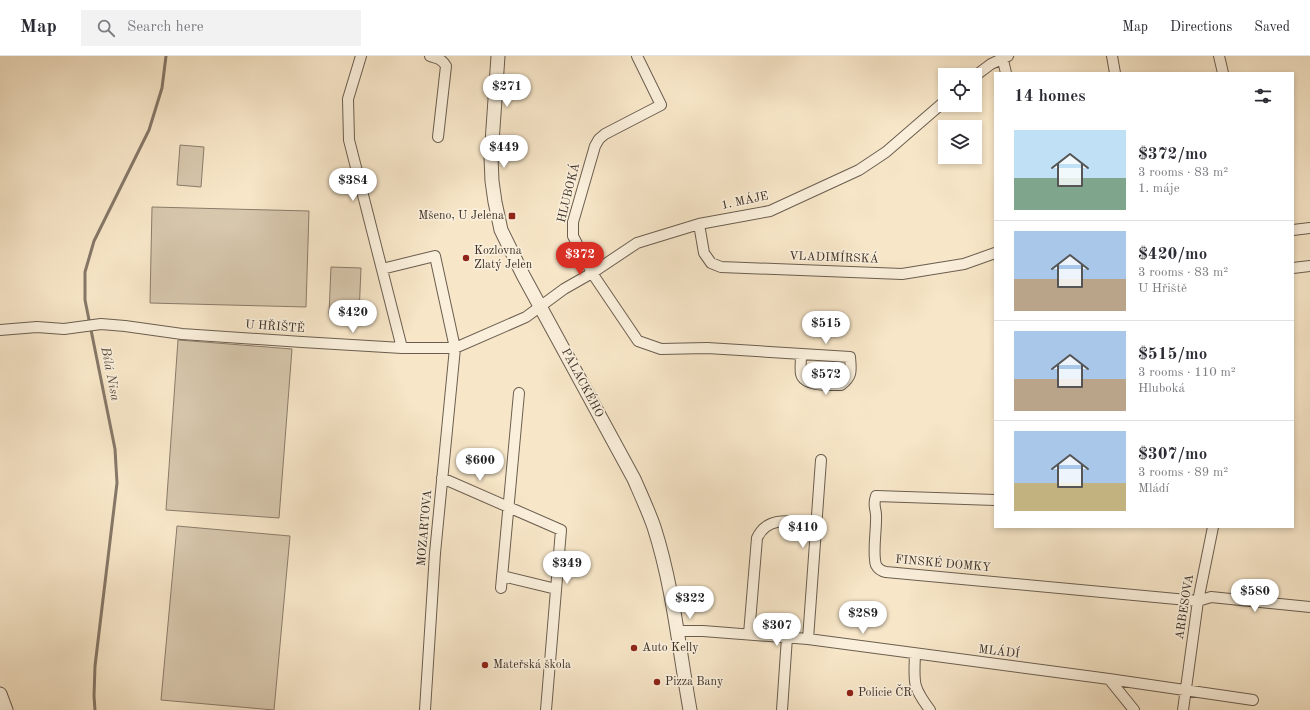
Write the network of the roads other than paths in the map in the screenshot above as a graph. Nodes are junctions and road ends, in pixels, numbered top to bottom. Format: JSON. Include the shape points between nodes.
{"nodes":[{"id":1,"x":361,"y":56,"type":"edge"},
{"id":2,"x":430,"y":56,"type":"edge"},
{"id":3,"x":498,"y":56,"type":"edge"},
{"id":4,"x":637,"y":56,"type":"edge"},
{"id":5,"x":1112,"y":56,"type":"edge"},
{"id":6,"x":1219,"y":56,"type":"edge"},
{"id":7,"x":1004,"y":57,"type":"edge"},
{"id":8,"x":982,"y":71,"type":"edge"},
{"id":9,"x":1006,"y":72,"type":"edge"},
{"id":10,"x":1115,"y":72,"type":"edge"},
{"id":11,"x":1223,"y":72,"type":"edge"},
{"id":12,"x":938,"y":107,"type":"edge"},
{"id":13,"x":438,"y":137,"type":"dead end"},
{"id":14,"x":699,"y":224,"type":"junction"},
{"id":15,"x":1310,"y":228,"type":"edge"},
{"id":16,"x":1294,"y":230,"type":"edge"},
{"id":17,"x":994,"y":253,"type":"edge"},
{"id":18,"x":1310,"y":266,"type":"edge"},
{"id":19,"x":1294,"y":268,"type":"edge"},
{"id":20,"x":382,"y":269,"type":"junction"},
{"id":21,"x":592,"y":273,"type":"junction"},
{"id":22,"x":540,"y":306,"type":"junction"},
{"id":23,"x":0,"y":330,"type":"edge"},
{"id":24,"x":402,"y":348,"type":"junction"},
{"id":25,"x":455,"y":348,"type":"junction"},
{"id":26,"x":802,"y":355,"type":"junction"},
{"id":27,"x":519,"y":393,"type":"dead end"},
{"id":28,"x":821,"y":460,"type":"dead end"},
{"id":29,"x":442,"y":478,"type":"junction"},
{"id":30,"x":994,"y":500,"type":"edge"},
{"id":31,"x":509,"y":506,"type":"junction"},
{"id":32,"x":816,"y":524,"type":"junction"},
{"id":33,"x":1213,"y":528,"type":"edge"},
{"id":34,"x":502,"y":576,"type":"junction"},
{"id":35,"x":501,"y":588,"type":"dead end"},
{"id":36,"x":556,"y":589,"type":"junction"},
{"id":37,"x":1198,"y":601,"type":"junction"},
{"id":38,"x":1310,"y":607,"type":"edge"},
{"id":39,"x":677,"y":631,"type":"junction"},
{"id":40,"x":749,"y":634,"type":"junction"},
{"id":41,"x":787,"y":637,"type":"junction"},
{"id":42,"x":808,"y":639,"type":"junction"},
{"id":43,"x":915,"y":654,"type":"junction"},
{"id":44,"x":1109,"y":679,"type":"junction"},
{"id":45,"x":1186,"y":691,"type":"junction"},
{"id":46,"x":0,"y":694,"type":"edge"},
{"id":47,"x":1253,"y":700,"type":"dead end"},
{"id":48,"x":6,"y":710,"type":"edge"},
{"id":49,"x":425,"y":710,"type":"edge"},
{"id":50,"x":546,"y":710,"type":"edge"},
{"id":51,"x":690,"y":710,"type":"edge"},
{"id":52,"x":782,"y":710,"type":"edge"},
{"id":53,"x":930,"y":710,"type":"edge"},
{"id":54,"x":1134,"y":710,"type":"edge"},
{"id":55,"x":1183,"y":710,"type":"edge"}],
"edges":[{"from":1,"to":20,"type":"street","via":[[348,99],[349,140]]},
{"from":2,"to":13,"type":"street","via":[[444,62],[446,66]]},
{"from":3,"to":22,"type":"street","name":"PALACKÉHO","via":[[491,157],[495,202],[505,240]]},
{"from":4,"to":21,"type":"street","name":"HLUBOKÁ","via":[[661,105],[605,134],[598,139],[595,146],[573,222],[573,236]]},
{"from":5,"to":10,"type":"street"},
{"from":6,"to":11,"type":"street"},
{"from":7,"to":8,"type":"street"},
{"from":7,"to":9,"type":"street"},
{"from":12,"to":14,"type":"street","name":"1. MÁJE","via":[[886,152],[859,170],[770,211]]},
{"from":14,"to":17,"type":"street","name":"VLADIMÍRSKÁ","via":[[704,253],[711,263],[722,267],[902,274],[964,264]]},
{"from":14,"to":21,"type":"street","name":"1. MÁJE","via":[[637,244]]},
{"from":15,"to":16,"type":"street"},
{"from":18,"to":19,"type":"street"},
{"from":20,"to":24,"type":"street"},
{"from":20,"to":25,"type":"street","name":"MOZARTOVA","via":[[435,256]]},
{"from":21,"to":22,"type":"street","name":"1. MÁJE"},
{"from":21,"to":26,"type":"street","name":"HLUBOKÁ","via":[[638,340],[661,349],[707,348]]},
{"from":22,"to":25,"type":"street","name":"U HŘIŠTĚ","via":[[526,318]]},
{"from":22,"to":39,"type":"street","name":"PALACKÉHO","via":[[634,479],[646,506],[663,557]]},
{"from":23,"to":24,"type":"street","name":"U HŘIŠTĚ","via":[[37,327],[64,329],[101,324],[182,334]]},
{"from":24,"to":25,"type":"street","name":"U HŘIŠTĚ"},
{"from":25,"to":29,"type":"street","name":"MOZARTOVA"},
{"from":26,"to":26,"type":"street","name":"HLUBOKÁ","via":[[801,375],[805,381],[812,384],[841,386],[848,380],[851,373],[850,357]]},
{"from":27,"to":31,"type":"street"},
{"from":28,"to":32,"type":"street"},
{"from":29,"to":31,"type":"street"},
{"from":29,"to":49,"type":"street","name":"MOZARTOVA"},
{"from":30,"to":37,"type":"street","name":"FINSKÉ DOMKY","via":[[876,496],[873,502],[876,512],[877,566],[886,572]]},
{"from":31,"to":34,"type":"street"},
{"from":31,"to":36,"type":"street","via":[[561,530]]},
{"from":32,"to":40,"type":"street","via":[[782,521],[766,525],[760,531],[757,538]]},
{"from":32,"to":42,"type":"street"},
{"from":33,"to":37,"type":"street","name":"ARBESOVA"},
{"from":34,"to":35,"type":"street"},
{"from":34,"to":36,"type":"street"},
{"from":36,"to":50,"type":"street"},
{"from":37,"to":38,"type":"street","via":[[1211,597]]},
{"from":37,"to":45,"type":"street","name":"ARBESOVA"},
{"from":39,"to":40,"type":"street","name":"MLÁDÍ","via":[[703,630]]},
{"from":39,"to":51,"type":"street","name":"PALACKÉHO"},
{"from":40,"to":41,"type":"street","name":"MLÁDÍ"},
{"from":41,"to":42,"type":"street","name":"MLÁDÍ"},
{"from":41,"to":52,"type":"street"},
{"from":42,"to":43,"type":"street","name":"MLÁDÍ"},
{"from":43,"to":44,"type":"street","name":"MLÁDÍ"},
{"from":43,"to":53,"type":"street","via":[[914,681],[917,693]]},
{"from":44,"to":45,"type":"street","name":"MLÁDÍ"},
{"from":44,"to":54,"type":"street"},
{"from":45,"to":47,"type":"street"},
{"from":45,"to":55,"type":"street","name":"ARBESOVA"},
{"from":46,"to":48,"type":"street"}]}
